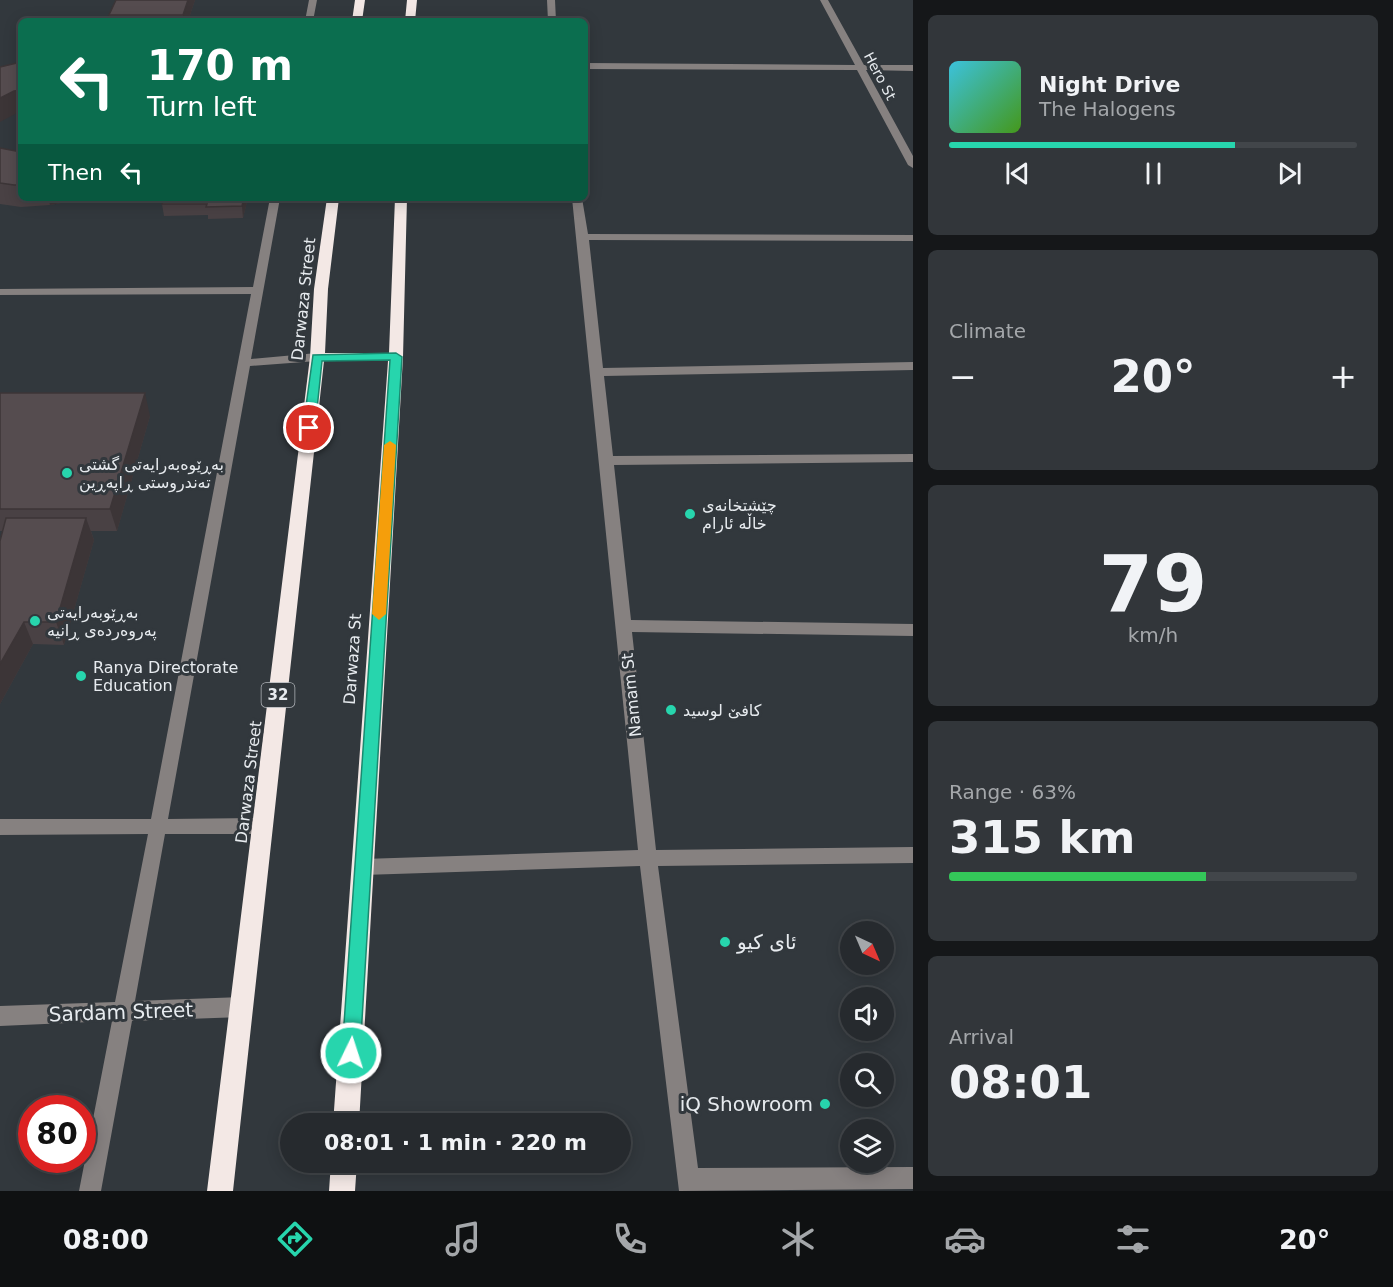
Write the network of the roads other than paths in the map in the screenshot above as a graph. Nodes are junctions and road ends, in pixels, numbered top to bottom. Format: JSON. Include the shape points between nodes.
{"nodes":[{"id":1,"x":314,"y":0,"type":"edge"},
{"id":2,"x":360,"y":0,"type":"edge"},
{"id":3,"x":412,"y":0,"type":"edge"},
{"id":4,"x":551,"y":0,"type":"edge"},
{"id":5,"x":824,"y":0,"type":"edge"},
{"id":6,"x":310,"y":18,"type":"edge"},
{"id":7,"x":357,"y":18,"type":"edge"},
{"id":8,"x":410,"y":18,"type":"edge"},
{"id":9,"x":552,"y":18,"type":"edge"},
{"id":10,"x":588,"y":66,"type":"edge"},
{"id":11,"x":860,"y":67,"type":"junction"},
{"id":12,"x":913,"y":68,"type":"edge"},
{"id":13,"x":913,"y":165,"type":"edge"},
{"id":14,"x":274,"y":201,"type":"edge"},
{"id":15,"x":333,"y":201,"type":"edge"},
{"id":16,"x":401,"y":201,"type":"edge"},
{"id":17,"x":577,"y":201,"type":"edge"},
{"id":18,"x":583,"y":237,"type":"junction"},
{"id":19,"x":913,"y":238,"type":"edge"},
{"id":20,"x":258,"y":290,"type":"junction"},
{"id":21,"x":0,"y":292,"type":"edge"},
{"id":22,"x":317,"y":357,"type":"junction"},
{"id":23,"x":396,"y":357,"type":"junction"},
{"id":24,"x":245,"y":363,"type":"junction"},
{"id":25,"x":913,"y":366,"type":"edge"},
{"id":26,"x":597,"y":372,"type":"junction"},
{"id":27,"x":913,"y":458,"type":"edge"},
{"id":28,"x":606,"y":461,"type":"junction"},
{"id":29,"x":624,"y":626,"type":"junction"},
{"id":30,"x":913,"y":630,"type":"edge"},
{"id":31,"x":159,"y":826,"type":"junction"},
{"id":32,"x":262,"y":826,"type":"junction"},
{"id":33,"x":0,"y":827,"type":"edge"},
{"id":34,"x":913,"y":855,"type":"edge"},
{"id":35,"x":648,"y":858,"type":"junction"},
{"id":36,"x":363,"y":867,"type":"junction"},
{"id":37,"x":242,"y":1007,"type":"junction"},
{"id":38,"x":124,"y":1012,"type":"junction"},
{"id":39,"x":0,"y":1016,"type":"edge"},
{"id":40,"x":347,"y":1113,"type":"edge"},
{"id":41,"x":343,"y":1173,"type":"edge"},
{"id":42,"x":913,"y":1178,"type":"edge"},
{"id":43,"x":689,"y":1185,"type":"edge"},
{"id":44,"x":90,"y":1191,"type":"edge"},
{"id":45,"x":220,"y":1191,"type":"edge"},
{"id":46,"x":342,"y":1191,"type":"edge"}],
"edges":[{"from":1,"to":6,"type":"street"},
{"from":2,"to":7,"type":"highway"},
{"from":3,"to":8,"type":"highway"},
{"from":4,"to":9,"type":"street"},
{"from":5,"to":11,"type":"street","name":"Hero St"},
{"from":10,"to":11,"type":"street"},
{"from":11,"to":12,"type":"street"},
{"from":11,"to":13,"type":"street","name":"Hero St"},
{"from":14,"to":20,"type":"street"},
{"from":15,"to":22,"type":"highway","name":"Darwaza Street","number":"32"},
{"from":16,"to":23,"type":"highway","name":"Darwaza St"},
{"from":17,"to":18,"type":"street","name":"Namam St"},
{"from":18,"to":19,"type":"street"},
{"from":18,"to":26,"type":"street","name":"Namam St"},
{"from":20,"to":21,"type":"street"},
{"from":20,"to":24,"type":"street"},
{"from":22,"to":23,"type":"highway"},
{"from":22,"to":24,"type":"street"},
{"from":22,"to":32,"type":"highway","name":"Darwaza Street","number":"32"},
{"from":23,"to":36,"type":"highway","name":"Darwaza St"},
{"from":24,"to":31,"type":"street"},
{"from":25,"to":26,"type":"street"},
{"from":26,"to":28,"type":"street","name":"Namam St"},
{"from":27,"to":28,"type":"street"},
{"from":28,"to":29,"type":"street","name":"Namam St"},
{"from":29,"to":30,"type":"street"},
{"from":29,"to":35,"type":"street","name":"Namam St"},
{"from":31,"to":32,"type":"street"},
{"from":31,"to":33,"type":"street"},
{"from":31,"to":38,"type":"street"},
{"from":32,"to":37,"type":"highway","name":"Darwaza Street","number":"32"},
{"from":34,"to":35,"type":"street"},
{"from":35,"to":36,"type":"street"},
{"from":35,"to":43,"type":"street","name":"Namam St"},
{"from":36,"to":40,"type":"highway","name":"Darwaza St"},
{"from":37,"to":38,"type":"street","name":"Sardam Street"},
{"from":37,"to":45,"type":"highway","name":"Darwaza Street","number":"32"},
{"from":38,"to":39,"type":"street","name":"Sardam Street"},
{"from":38,"to":44,"type":"street"},
{"from":41,"to":46,"type":"highway"},
{"from":42,"to":43,"type":"street"}]}
